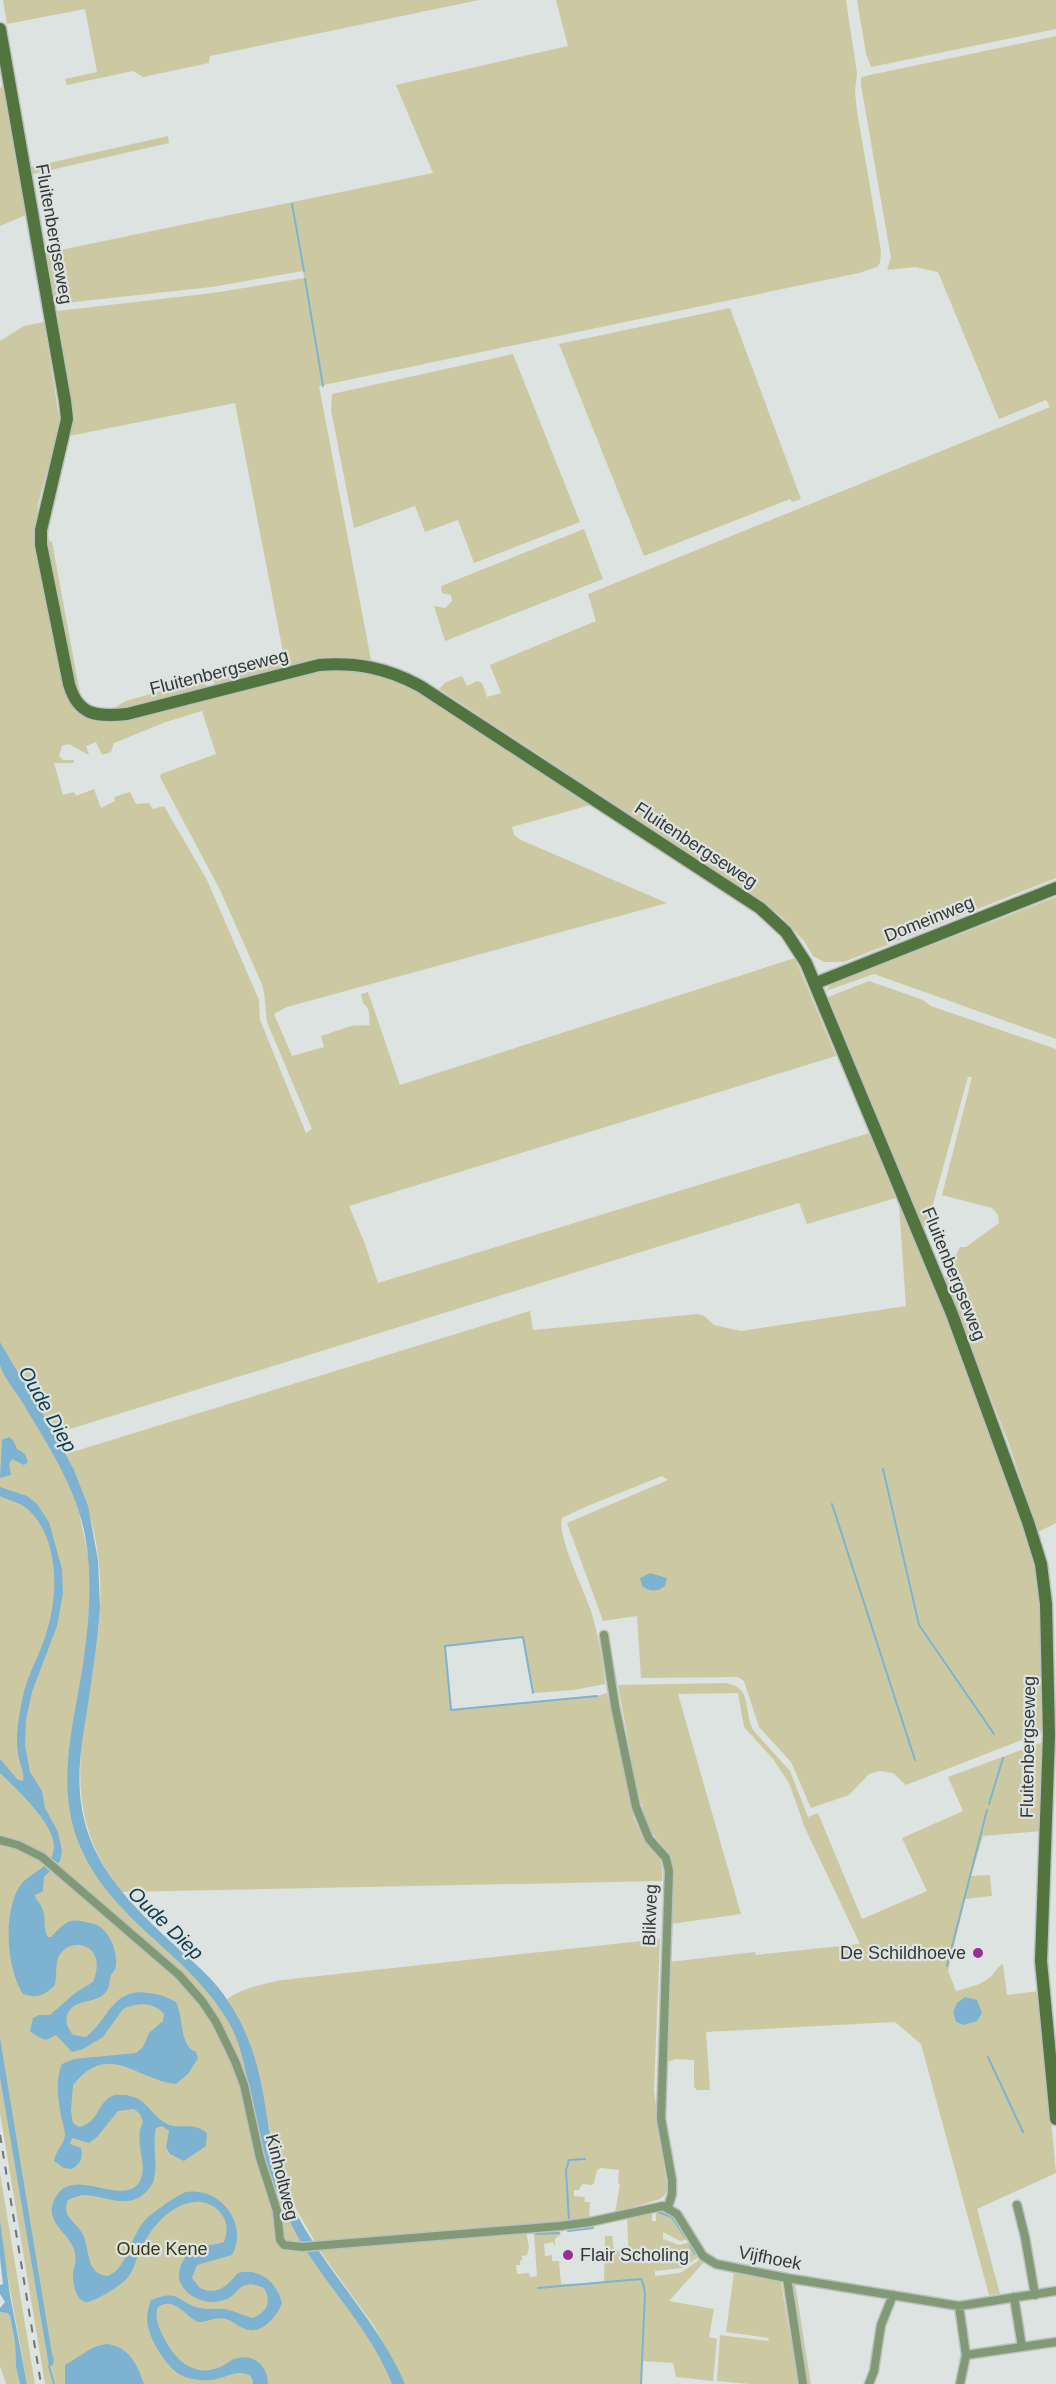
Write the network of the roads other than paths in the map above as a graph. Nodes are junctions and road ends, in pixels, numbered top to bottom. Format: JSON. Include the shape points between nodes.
{"nodes":[{"id":1,"x":0,"y":30,"type":"edge"},
{"id":2,"x":1056,"y":888,"type":"edge"},
{"id":3,"x":816,"y":984,"type":"junction"},
{"id":4,"x":604,"y":1635,"type":"dead end"},
{"id":5,"x":1052,"y":1667,"type":"edge"},
{"id":6,"x":0,"y":1840,"type":"edge"},
{"id":7,"x":1056,"y":2119,"type":"edge"},
{"id":8,"x":1017,"y":2205,"type":"dead end"},
{"id":9,"x":668,"y":2207,"type":"junction"},
{"id":10,"x":787,"y":2278,"type":"junction"},
{"id":11,"x":1056,"y":2291,"type":"edge"},
{"id":12,"x":893,"y":2295,"type":"junction"},
{"id":13,"x":1035,"y":2295,"type":"junction"},
{"id":14,"x":1014,"y":2297,"type":"junction"},
{"id":15,"x":959,"y":2306,"type":"junction"},
{"id":16,"x":1056,"y":2342,"type":"edge"},
{"id":17,"x":1022,"y":2347,"type":"junction"},
{"id":18,"x":966,"y":2355,"type":"junction"},
{"id":19,"x":803,"y":2384,"type":"edge"},
{"id":20,"x":869,"y":2384,"type":"edge"},
{"id":21,"x":960,"y":2384,"type":"edge"}],
"edges":[{"from":1,"to":3,"type":"street","name":"Fluitenbergseweg","via":[[65,401],[67,419],[41,530],[41,545],[69,684],[77,705],[98,714],[127,714],[319,665],[350,663],[402,676],[768,914],[794,942]]},
{"from":2,"to":3,"type":"street","name":"Domeinweg"},
{"from":3,"to":5,"type":"street","name":"Fluitenbergseweg","via":[[952,1314],[1028,1522],[1043,1580]]},
{"from":4,"to":9,"type":"street","name":"Blikweg","via":[[636,1807],[649,1839],[666,1858],[669,1871],[661,2119],[672,2180]]},
{"from":5,"to":7,"type":"street","name":"Fluitenbergseweg","via":[[1041,1961]]},
{"from":6,"to":9,"type":"street","name":"Kinholtweg","via":[[45,1859],[179,1975],[202,2001],[242,2079],[260,2158],[278,2211],[280,2240],[286,2246],[560,2226],[656,2206]]},
{"from":8,"to":13,"type":"street"},
{"from":9,"to":10,"type":"street","name":"Vijfhoek","via":[[681,2218],[710,2262]]},
{"from":10,"to":12,"type":"street","name":"Vijfhoek"},
{"from":10,"to":19,"type":"street"},
{"from":11,"to":13,"type":"street","name":"Vijfhoek"},
{"from":12,"to":15,"type":"street","name":"Vijfhoek"},
{"from":12,"to":20,"type":"street","via":[[881,2325]]},
{"from":13,"to":14,"type":"street","name":"Vijfhoek"},
{"from":14,"to":15,"type":"street","name":"Vijfhoek"},
{"from":14,"to":17,"type":"street"},
{"from":15,"to":18,"type":"street"},
{"from":16,"to":17,"type":"street"},
{"from":17,"to":18,"type":"street"},
{"from":18,"to":21,"type":"street"}]}
